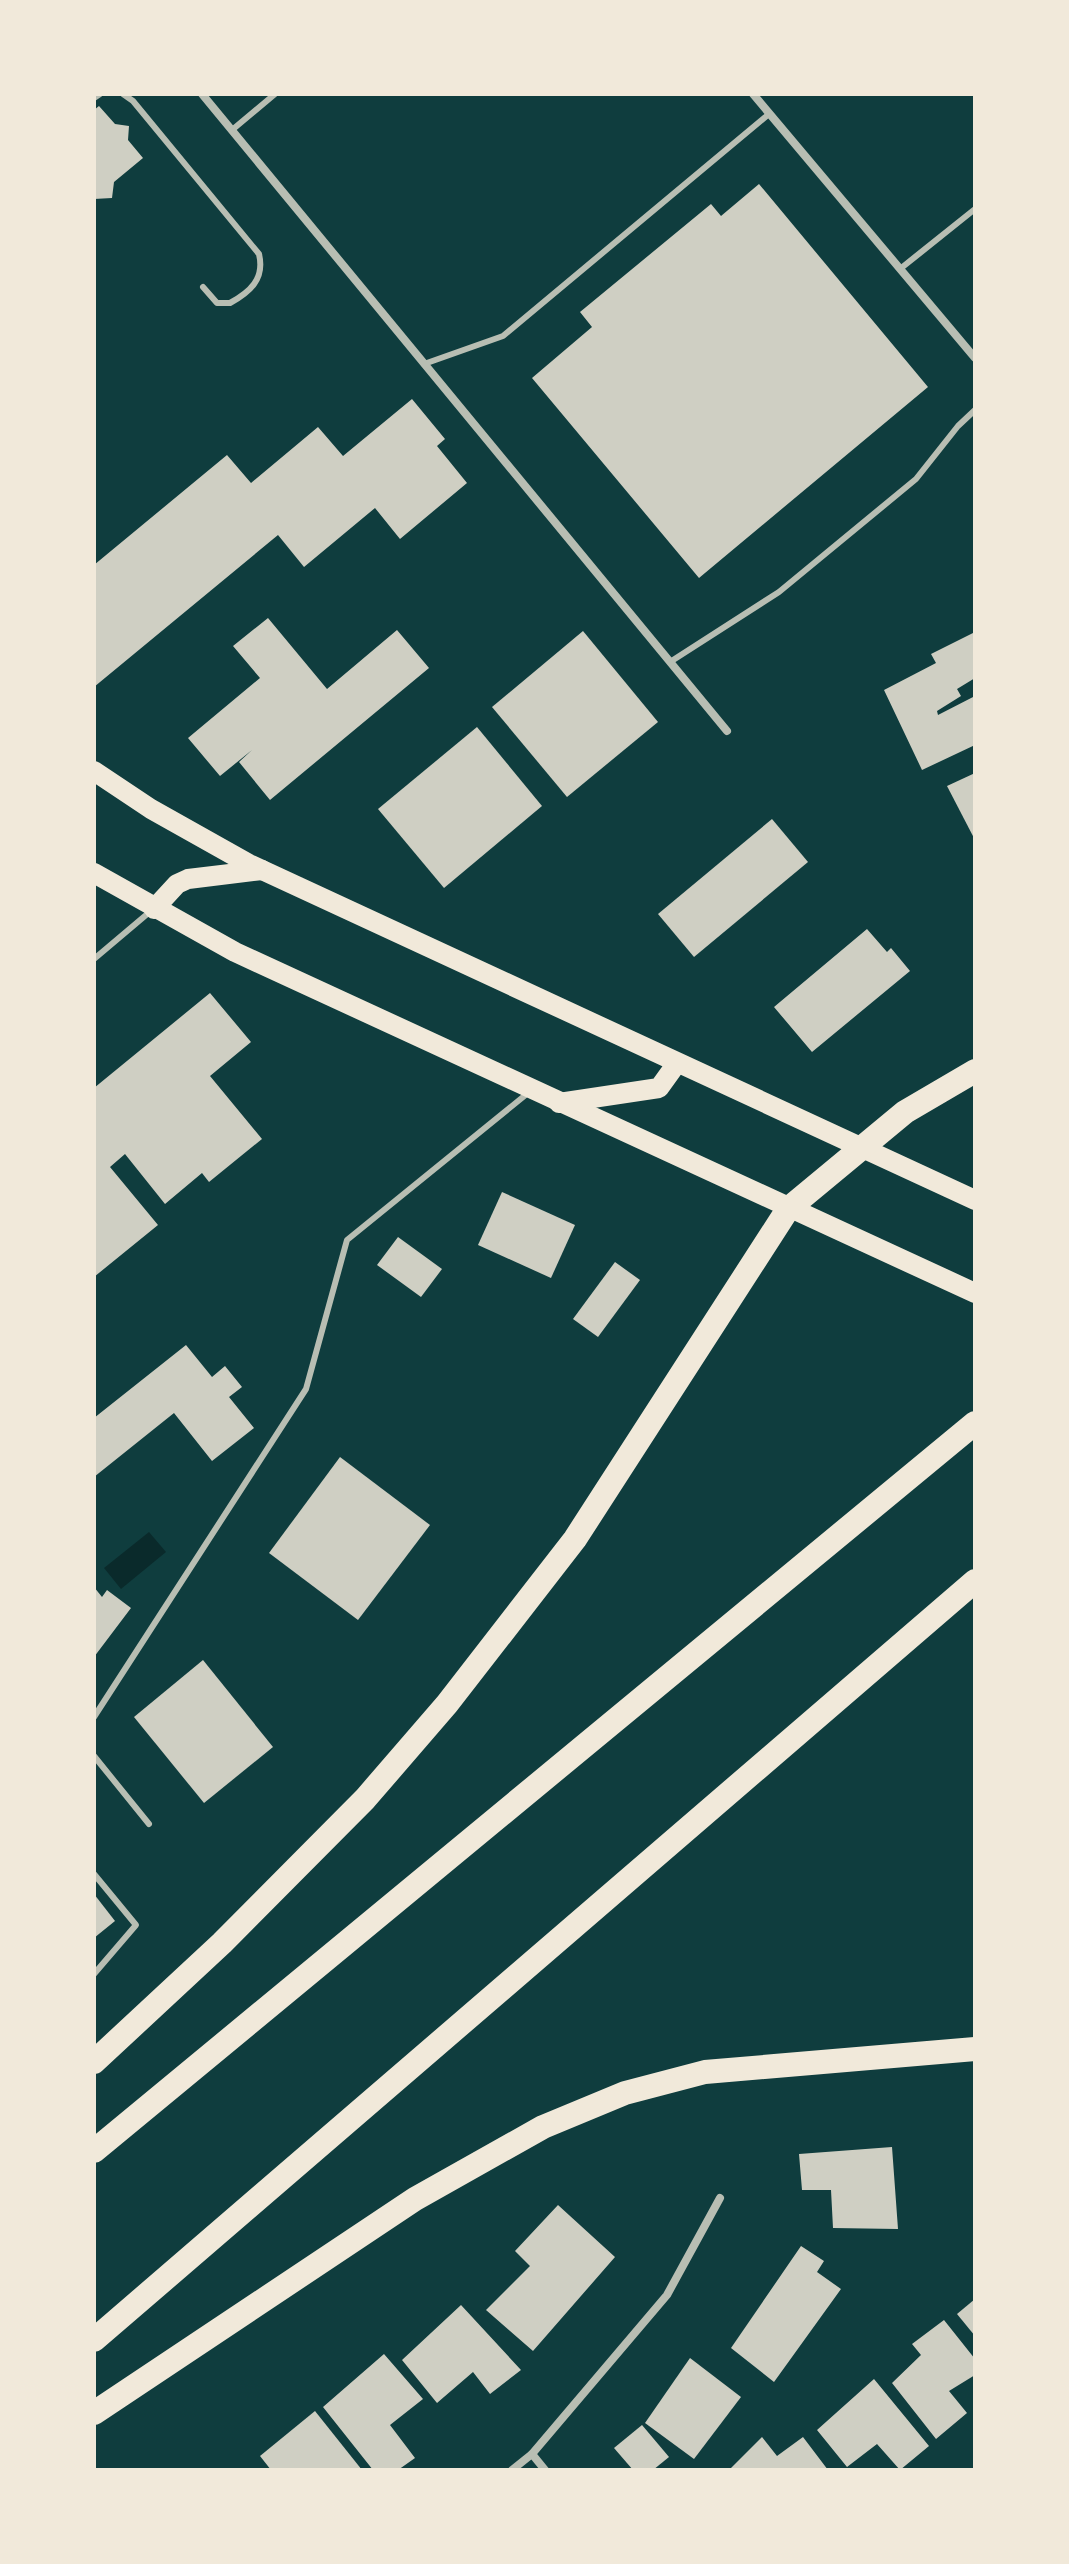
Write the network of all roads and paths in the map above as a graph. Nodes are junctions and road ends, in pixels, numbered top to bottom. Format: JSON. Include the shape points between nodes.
{"nodes":[{"id":1,"x":100,"y":94,"type":"edge"},
{"id":2,"x":123,"y":94,"type":"edge"},
{"id":3,"x":202,"y":94,"type":"edge"},
{"id":4,"x":275,"y":94,"type":"edge"},
{"id":5,"x":753,"y":94,"type":"edge"},
{"id":6,"x":94,"y":98,"type":"edge"},
{"id":7,"x":769,"y":114,"type":"junction"},
{"id":8,"x":232,"y":130,"type":"junction"},
{"id":9,"x":975,"y":209,"type":"edge"},
{"id":10,"x":900,"y":269,"type":"junction"},
{"id":11,"x":203,"y":287,"type":"dead end"},
{"id":12,"x":975,"y":358,"type":"edge"},
{"id":13,"x":424,"y":364,"type":"junction"},
{"id":14,"x":975,"y":410,"type":"edge"},
{"id":15,"x":670,"y":662,"type":"junction"},
{"id":16,"x":727,"y":731,"type":"dead end"},
{"id":17,"x":94,"y":771,"type":"edge"},
{"id":18,"x":262,"y":870,"type":"junction"},
{"id":19,"x":94,"y":873,"type":"edge"},
{"id":20,"x":154,"y":909,"type":"junction"},
{"id":21,"x":94,"y":944,"type":"edge"},
{"id":22,"x":105,"y":951,"type":"junction"},
{"id":23,"x":94,"y":959,"type":"edge"},
{"id":24,"x":677,"y":1063,"type":"junction"},
{"id":25,"x":975,"y":1071,"type":"edge"},
{"id":26,"x":531,"y":1090,"type":"junction"},
{"id":27,"x":559,"y":1103,"type":"junction"},
{"id":28,"x":860,"y":1146,"type":"junction"},
{"id":29,"x":975,"y":1200,"type":"edge"},
{"id":30,"x":788,"y":1209,"type":"junction"},
{"id":31,"x":975,"y":1293,"type":"edge"},
{"id":32,"x":975,"y":1423,"type":"edge"},
{"id":33,"x":975,"y":1581,"type":"edge"},
{"id":34,"x":94,"y":1717,"type":"edge"},
{"id":35,"x":94,"y":1756,"type":"edge"},
{"id":36,"x":149,"y":1824,"type":"dead end"},
{"id":37,"x":94,"y":1874,"type":"edge"},
{"id":38,"x":94,"y":1974,"type":"edge"},
{"id":39,"x":975,"y":2049,"type":"edge"},
{"id":40,"x":94,"y":2062,"type":"edge"},
{"id":41,"x":94,"y":2151,"type":"edge"},
{"id":42,"x":720,"y":2198,"type":"dead end"},
{"id":43,"x":94,"y":2340,"type":"edge"},
{"id":44,"x":94,"y":2413,"type":"edge"},
{"id":45,"x":532,"y":2454,"type":"junction"},
{"id":46,"x":512,"y":2470,"type":"edge"},
{"id":47,"x":545,"y":2470,"type":"edge"}],
"edges":[{"from":1,"to":6,"type":"lane"},
{"from":2,"to":11,"type":"lane","via":[[259,254],[256,283],[230,303],[217,303]]},
{"from":3,"to":8,"type":"street"},
{"from":4,"to":8,"type":"lane"},
{"from":5,"to":7,"type":"street"},
{"from":7,"to":10,"type":"street"},
{"from":7,"to":13,"type":"lane","via":[[503,336]]},
{"from":8,"to":13,"type":"street"},
{"from":9,"to":10,"type":"lane"},
{"from":10,"to":12,"type":"street"},
{"from":13,"to":15,"type":"street"},
{"from":14,"to":15,"type":"lane","via":[[916,479],[779,592]]},
{"from":15,"to":16,"type":"street"},
{"from":17,"to":18,"type":"main road"},
{"from":18,"to":20,"type":"main road","via":[[188,879]]},
{"from":18,"to":24,"type":"main road"},
{"from":19,"to":20,"type":"main road"},
{"from":20,"to":22,"type":"lane"},
{"from":20,"to":26,"type":"main road"},
{"from":21,"to":22,"type":"lane"},
{"from":22,"to":23,"type":"lane"},
{"from":24,"to":27,"type":"main road","via":[[659,1088]]},
{"from":24,"to":28,"type":"main road"},
{"from":25,"to":28,"type":"highway"},
{"from":26,"to":27,"type":"main road"},
{"from":26,"to":34,"type":"lane","via":[[347,1240],[306,1389]]},
{"from":27,"to":30,"type":"main road"},
{"from":28,"to":29,"type":"main road"},
{"from":28,"to":30,"type":"highway"},
{"from":30,"to":31,"type":"main road"},
{"from":30,"to":40,"type":"highway","via":[[575,1539],[447,1704],[354,1810]]},
{"from":32,"to":41,"type":"highway"},
{"from":33,"to":43,"type":"highway"},
{"from":35,"to":36,"type":"lane"},
{"from":37,"to":38,"type":"lane","via":[[136,1925]]},
{"from":39,"to":44,"type":"highway","via":[[705,2072],[625,2093],[543,2127],[415,2199]]},
{"from":42,"to":45,"type":"street","via":[[667,2295]]},
{"from":45,"to":46,"type":"street"},
{"from":45,"to":47,"type":"street"}]}
